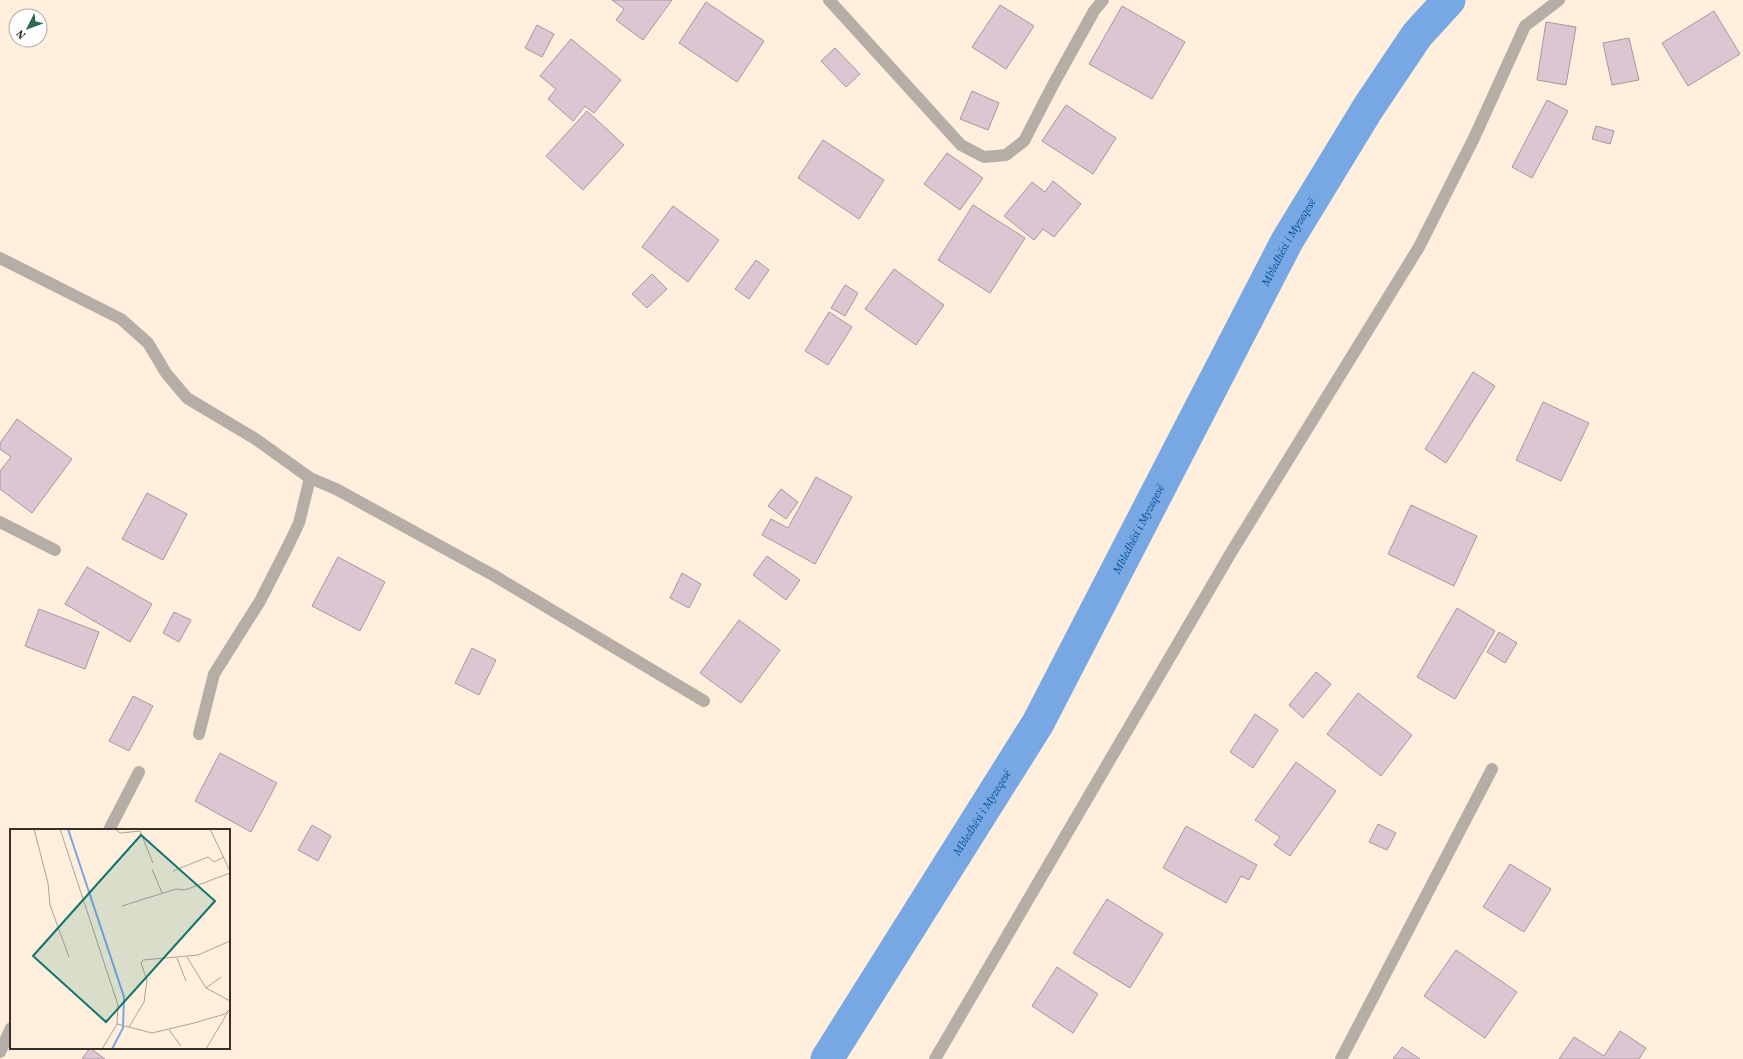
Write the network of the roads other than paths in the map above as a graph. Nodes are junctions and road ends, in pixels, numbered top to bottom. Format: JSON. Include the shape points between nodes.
{"nodes":[{"id":1,"x":829,"y":0,"type":"edge"},
{"id":2,"x":1102,"y":0,"type":"edge"},
{"id":3,"x":1559,"y":0,"type":"edge"},
{"id":4,"x":0,"y":258,"type":"edge"},
{"id":5,"x":310,"y":478,"type":"junction"},
{"id":6,"x":0,"y":522,"type":"edge"},
{"id":7,"x":55,"y":550,"type":"dead end"},
{"id":8,"x":704,"y":701,"type":"dead end"},
{"id":9,"x":199,"y":734,"type":"dead end"},
{"id":10,"x":1492,"y":769,"type":"dead end"},
{"id":11,"x":139,"y":772,"type":"dead end"},
{"id":12,"x":110,"y":829,"type":"edge"},
{"id":13,"x":10,"y":1030,"type":"edge"},
{"id":14,"x":0,"y":1052,"type":"edge"},
{"id":15,"x":935,"y":1059,"type":"edge"},
{"id":16,"x":1341,"y":1059,"type":"edge"}],
"edges":[{"from":1,"to":2,"type":"street","via":[[961,145],[984,157],[1006,155],[1024,142],[1054,83]]},
{"from":3,"to":15,"type":"street","via":[[1525,26],[1474,138],[1418,247],[1232,551]]},
{"from":4,"to":5,"type":"street","via":[[121,319],[148,343],[166,373],[187,398],[254,438]]},
{"from":5,"to":8,"type":"street","via":[[336,489],[493,574]]},
{"from":5,"to":9,"type":"street","via":[[298,523],[287,548],[260,601],[214,674]]},
{"from":6,"to":7,"type":"street"},
{"from":10,"to":16,"type":"street"},
{"from":11,"to":12,"type":"street"},
{"from":13,"to":14,"type":"street"}]}
